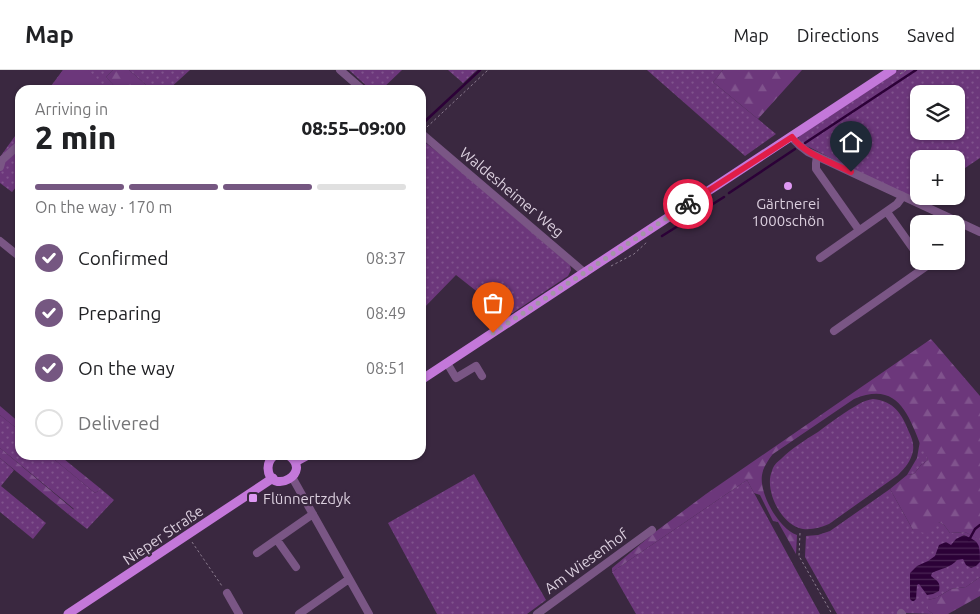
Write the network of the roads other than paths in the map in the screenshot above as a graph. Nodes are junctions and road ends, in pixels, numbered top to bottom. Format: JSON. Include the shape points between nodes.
{"nodes":[{"id":1,"x":340,"y":70,"type":"edge"},
{"id":2,"x":892,"y":70,"type":"edge"},
{"id":3,"x":358,"y":85,"type":"edge"},
{"id":4,"x":426,"y":137,"type":"edge"},
{"id":5,"x":792,"y":137,"type":"junction"},
{"id":6,"x":15,"y":148,"type":"edge"},
{"id":7,"x":817,"y":156,"type":"junction"},
{"id":8,"x":0,"y":167,"type":"edge"},
{"id":9,"x":903,"y":196,"type":"junction"},
{"id":10,"x":886,"y":212,"type":"junction"},
{"id":11,"x":945,"y":215,"type":"edge"},
{"id":12,"x":965,"y":224,"type":"edge"},
{"id":13,"x":859,"y":230,"type":"junction"},
{"id":14,"x":980,"y":232,"type":"edge"},
{"id":15,"x":0,"y":241,"type":"edge"},
{"id":16,"x":910,"y":245,"type":"edge"},
{"id":17,"x":15,"y":253,"type":"edge"},
{"id":18,"x":820,"y":258,"type":"dead end"},
{"id":19,"x":916,"y":270,"type":"edge"},
{"id":20,"x":585,"y":273,"type":"junction"},
{"id":21,"x":834,"y":331,"type":"dead end"},
{"id":22,"x":447,"y":363,"type":"junction"},
{"id":23,"x":482,"y":376,"type":"dead end"},
{"id":24,"x":426,"y":377,"type":"edge"},
{"id":25,"x":270,"y":460,"type":"edge"},
{"id":26,"x":299,"y":460,"type":"edge"},
{"id":27,"x":295,"y":462,"type":"joint"},
{"id":28,"x":292,"y":477,"type":"junction"},
{"id":29,"x":273,"y":478,"type":"junction"},
{"id":30,"x":313,"y":514,"type":"junction"},
{"id":31,"x":652,"y":530,"type":"dead end"},
{"id":32,"x":277,"y":540,"type":"junction"},
{"id":33,"x":257,"y":553,"type":"dead end"},
{"id":34,"x":296,"y":567,"type":"dead end"},
{"id":35,"x":349,"y":579,"type":"junction"},
{"id":36,"x":227,"y":594,"type":"road end"},
{"id":37,"x":68,"y":614,"type":"edge"},
{"id":38,"x":239,"y":614,"type":"edge"},
{"id":39,"x":299,"y":614,"type":"edge"},
{"id":40,"x":369,"y":614,"type":"edge"},
{"id":41,"x":537,"y":614,"type":"edge"}],
"edges":[{"from":1,"to":3,"type":"street"},
{"from":2,"to":5,"type":"main road"},
{"from":4,"to":20,"type":"street","name":"Waldesheimer Weg"},
{"from":5,"to":7,"type":"street"},
{"from":5,"to":20,"type":"main road"},
{"from":6,"to":8,"type":"street","via":[[2,160]]},
{"from":7,"to":9,"type":"street"},
{"from":7,"to":13,"type":"street","via":[[816,169]]},
{"from":9,"to":10,"type":"street"},
{"from":9,"to":11,"type":"street"},
{"from":10,"to":13,"type":"street"},
{"from":10,"to":16,"type":"street"},
{"from":12,"to":14,"type":"street"},
{"from":13,"to":18,"type":"street"},
{"from":15,"to":17,"type":"street"},
{"from":19,"to":21,"type":"street"},
{"from":20,"to":22,"type":"main road"},
{"from":22,"to":23,"type":"street","via":[[456,378],[476,366]]},
{"from":22,"to":24,"type":"main road"},
{"from":25,"to":29,"type":"main road","via":[[268,470]]},
{"from":26,"to":27,"type":"main road"},
{"from":27,"to":28,"type":"main road","via":[[296,470]]},
{"from":28,"to":29,"type":"main road","via":[[285,482]]},
{"from":28,"to":30,"type":"street"},
{"from":29,"to":37,"type":"main road","name":"Nieper Straße"},
{"from":30,"to":32,"type":"street"},
{"from":30,"to":35,"type":"street"},
{"from":31,"to":41,"type":"street","name":"Am Wiesenhof"},
{"from":32,"to":33,"type":"street"},
{"from":32,"to":34,"type":"street"},
{"from":35,"to":39,"type":"street"},
{"from":35,"to":40,"type":"street"},
{"from":36,"to":38,"type":"street"}]}
